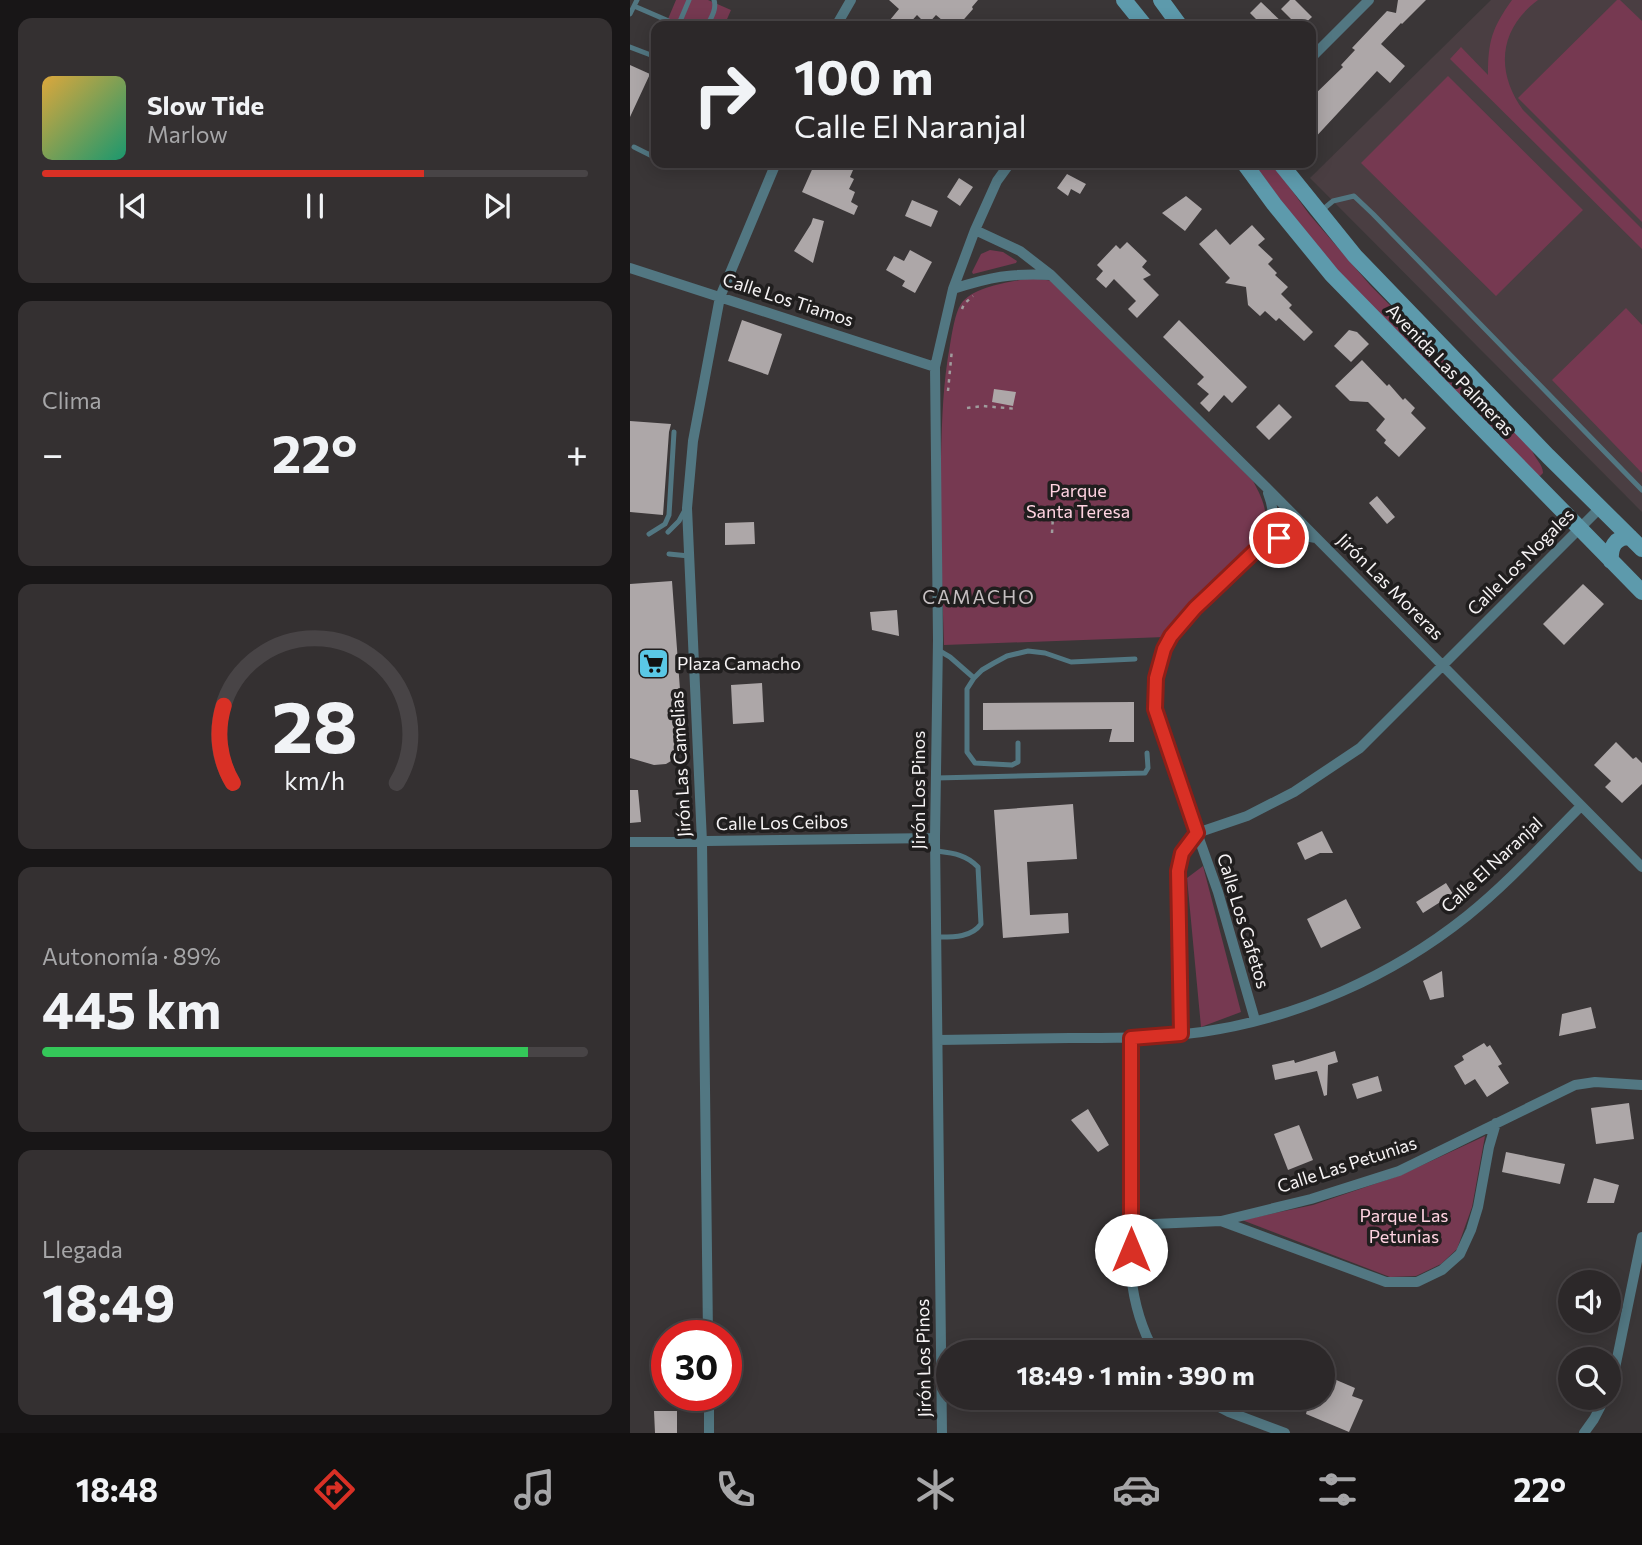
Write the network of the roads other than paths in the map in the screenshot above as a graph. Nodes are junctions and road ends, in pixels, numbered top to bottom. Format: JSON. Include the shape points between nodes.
{"nodes":[{"id":1,"x":689,"y":0,"type":"edge"},
{"id":2,"x":714,"y":0,"type":"edge"},
{"id":3,"x":851,"y":0,"type":"edge"},
{"id":4,"x":1124,"y":0,"type":"edge"},
{"id":5,"x":1161,"y":0,"type":"edge"},
{"id":6,"x":1369,"y":0,"type":"edge"},
{"id":7,"x":635,"y":3,"type":"edge"},
{"id":8,"x":630,"y":14,"type":"edge"},
{"id":9,"x":669,"y":21,"type":"edge"},
{"id":10,"x":680,"y":21,"type":"edge"},
{"id":11,"x":710,"y":21,"type":"edge"},
{"id":12,"x":839,"y":21,"type":"edge"},
{"id":13,"x":1137,"y":21,"type":"edge"},
{"id":14,"x":1176,"y":21,"type":"edge"},
{"id":15,"x":630,"y":47,"type":"edge"},
{"id":16,"x":1316,"y":53,"type":"edge"},
{"id":17,"x":651,"y":55,"type":"edge"},
{"id":18,"x":634,"y":147,"type":"dead end"},
{"id":19,"x":651,"y":153,"type":"edge"},
{"id":20,"x":774,"y":168,"type":"edge"},
{"id":21,"x":1007,"y":168,"type":"edge"},
{"id":22,"x":1248,"y":168,"type":"edge"},
{"id":23,"x":1284,"y":168,"type":"edge"},
{"id":24,"x":1319,"y":213,"type":"junction"},
{"id":25,"x":975,"y":230,"type":"junction"},
{"id":26,"x":630,"y":268,"type":"edge"},
{"id":27,"x":1051,"y":275,"type":"junction"},
{"id":28,"x":953,"y":289,"type":"junction"},
{"id":29,"x":720,"y":297,"type":"junction"},
{"id":30,"x":935,"y":367,"type":"junction"},
{"id":31,"x":674,"y":432,"type":"dead end"},
{"id":32,"x":1548,"y":456,"type":"junction"},
{"id":33,"x":1535,"y":485,"type":"junction"},
{"id":34,"x":1266,"y":486,"type":"junction"},
{"id":35,"x":1642,"y":490,"type":"edge"},
{"id":36,"x":687,"y":508,"type":"junction"},
{"id":37,"x":1601,"y":508,"type":"junction"},
{"id":38,"x":1579,"y":528,"type":"junction"},
{"id":39,"x":668,"y":532,"type":"dead end"},
{"id":40,"x":649,"y":534,"type":"dead end"},
{"id":41,"x":1630,"y":537,"type":"junction"},
{"id":42,"x":1316,"y":538,"type":"junction"},
{"id":43,"x":1258,"y":548,"type":"junction"},
{"id":44,"x":1642,"y":549,"type":"edge"},
{"id":45,"x":669,"y":554,"type":"dead end"},
{"id":46,"x":689,"y":556,"type":"junction"},
{"id":47,"x":1611,"y":561,"type":"junction"},
{"id":48,"x":1642,"y":592,"type":"edge"},
{"id":49,"x":938,"y":650,"type":"junction"},
{"id":50,"x":1135,"y":659,"type":"dead end"},
{"id":51,"x":1443,"y":666,"type":"junction"},
{"id":52,"x":974,"y":678,"type":"junction"},
{"id":53,"x":1018,"y":743,"type":"dead end"},
{"id":54,"x":1147,"y":753,"type":"dead end"},
{"id":55,"x":936,"y":778,"type":"junction"},
{"id":56,"x":1581,"y":806,"type":"junction"},
{"id":57,"x":1197,"y":833,"type":"junction"},
{"id":58,"x":935,"y":838,"type":"junction"},
{"id":59,"x":630,"y":842,"type":"edge"},
{"id":60,"x":702,"y":842,"type":"junction"},
{"id":61,"x":936,"y":851,"type":"junction"},
{"id":62,"x":1642,"y":867,"type":"edge"},
{"id":63,"x":936,"y":937,"type":"junction"},
{"id":64,"x":1255,"y":1020,"type":"junction"},
{"id":65,"x":1181,"y":1034,"type":"junction"},
{"id":66,"x":1131,"y":1038,"type":"junction"},
{"id":67,"x":938,"y":1040,"type":"junction"},
{"id":68,"x":1642,"y":1086,"type":"edge"},
{"id":69,"x":1496,"y":1122,"type":"junction"},
{"id":70,"x":1222,"y":1221,"type":"junction"},
{"id":71,"x":1131,"y":1225,"type":"junction"},
{"id":72,"x":1642,"y":1237,"type":"edge"},
{"id":73,"x":708,"y":1320,"type":"edge"},
{"id":74,"x":1149,"y":1340,"type":"edge"},
{"id":75,"x":1619,"y":1347,"type":"edge"},
{"id":76,"x":1225,"y":1410,"type":"edge"},
{"id":77,"x":1599,"y":1410,"type":"edge"},
{"id":78,"x":709,"y":1411,"type":"edge"},
{"id":79,"x":709,"y":1433,"type":"edge"},
{"id":80,"x":942,"y":1433,"type":"edge"},
{"id":81,"x":1285,"y":1433,"type":"edge"},
{"id":82,"x":1584,"y":1433,"type":"edge"}],
"edges":[{"from":1,"to":10,"type":"lane"},
{"from":2,"to":11,"type":"lane"},
{"from":3,"to":12,"type":"street"},
{"from":4,"to":13,"type":"main road"},
{"from":5,"to":14,"type":"main road"},
{"from":6,"to":16,"type":"street"},
{"from":7,"to":8,"type":"lane"},
{"from":7,"to":9,"type":"lane"},
{"from":15,"to":17,"type":"lane"},
{"from":18,"to":19,"type":"lane"},
{"from":20,"to":29,"type":"street","name":"Jirón Las Camelias"},
{"from":21,"to":25,"type":"street","name":"Jirón Los Pinos"},
{"from":22,"to":33,"type":"main road","name":"Avenida Las Palmeras","via":[[1332,275]]},
{"from":23,"to":24,"type":"main road","name":"Avenida Las Palmeras"},
{"from":24,"to":32,"type":"main road","name":"Avenida Las Palmeras","via":[[1354,256]]},
{"from":24,"to":35,"type":"lane","via":[[1333,201],[1354,196]]},
{"from":25,"to":27,"type":"street","name":"Jirón Las Moreras","via":[[1020,251]]},
{"from":25,"to":28,"type":"street","name":"Jirón Los Pinos"},
{"from":26,"to":29,"type":"street","name":"Calle Los Tiamos"},
{"from":27,"to":28,"type":"street","via":[[985,278]]},
{"from":27,"to":34,"type":"street","name":"Jirón Las Moreras"},
{"from":28,"to":30,"type":"street","name":"Jirón Los Pinos"},
{"from":29,"to":30,"type":"street","name":"Calle Los Tiamos"},
{"from":29,"to":36,"type":"street","name":"Jirón Las Camelias","via":[[693,441]]},
{"from":30,"to":49,"type":"street","name":"Jirón Los Pinos"},
{"from":31,"to":40,"type":"lane","via":[[669,515],[665,524]]},
{"from":32,"to":33,"type":"main road","via":[[1547,477]]},
{"from":32,"to":37,"type":"main road","name":"Avenida Las Palmeras"},
{"from":33,"to":38,"type":"main road","name":"Avenida Las Palmeras"},
{"from":34,"to":42,"type":"street","name":"Jirón Las Moreras"},
{"from":34,"to":43,"type":"street","name":"Calle Los Cafetos","via":[[1273,507],[1271,530]]},
{"from":36,"to":39,"type":"lane"},
{"from":36,"to":46,"type":"street","name":"Jirón Las Camelias"},
{"from":37,"to":38,"type":"street","name":"Calle Los Nogales"},
{"from":37,"to":41,"type":"main road","name":"Avenida Las Palmeras"},
{"from":38,"to":47,"type":"main road","name":"Avenida Las Palmeras"},
{"from":38,"to":51,"type":"street","name":"Calle Los Nogales"},
{"from":41,"to":44,"type":"main road","name":"Avenida Las Palmeras"},
{"from":41,"to":47,"type":"main road","via":[[1616,540]]},
{"from":42,"to":43,"type":"street","name":"Calle Los Cafetos","via":[[1279,538]]},
{"from":42,"to":51,"type":"street","name":"Jirón Las Moreras"},
{"from":43,"to":57,"type":"street","name":"Calle Los Cafetos","via":[[1171,636],[1156,678],[1155,709]]},
{"from":45,"to":46,"type":"lane"},
{"from":46,"to":60,"type":"street","name":"Jirón Las Camelias"},
{"from":47,"to":48,"type":"main road","name":"Avenida Las Palmeras"},
{"from":49,"to":52,"type":"lane"},
{"from":49,"to":55,"type":"street","name":"Jirón Los Pinos"},
{"from":50,"to":52,"type":"lane","via":[[1071,662],[1028,651],[1007,656]]},
{"from":51,"to":56,"type":"street","name":"Jirón Las Moreras"},
{"from":51,"to":57,"type":"street","name":"Calle Los Nogales","via":[[1360,748],[1294,792],[1247,816]]},
{"from":52,"to":53,"type":"lane","via":[[967,689],[967,752],[975,763],[1012,765],[1018,762]]},
{"from":54,"to":55,"type":"lane","via":[[1145,773]]},
{"from":55,"to":58,"type":"street","name":"Jirón Los Pinos"},
{"from":56,"to":62,"type":"street","name":"Jirón Las Moreras"},
{"from":56,"to":64,"type":"street","name":"Calle El Naranjal","via":[[1489,897],[1416,951],[1338,993]]},
{"from":57,"to":64,"type":"street","name":"Calle Los Cafetos"},
{"from":57,"to":65,"type":"street","via":[[1182,853],[1178,871]]},
{"from":58,"to":60,"type":"street","name":"Calle Los Ceibos"},
{"from":58,"to":61,"type":"street","name":"Jirón Los Pinos"},
{"from":59,"to":60,"type":"street","name":"Calle Los Ceibos"},
{"from":60,"to":73,"type":"street","name":"Jirón Las Camelias"},
{"from":61,"to":63,"type":"street","name":"Jirón Los Pinos"},
{"from":61,"to":63,"type":"lane","via":[[960,854],[978,867],[981,923],[959,937]]},
{"from":63,"to":67,"type":"street","name":"Jirón Los Pinos"},
{"from":64,"to":65,"type":"street","name":"Calle El Naranjal"},
{"from":65,"to":66,"type":"street","name":"Calle El Naranjal"},
{"from":66,"to":67,"type":"street","name":"Calle El Naranjal"},
{"from":66,"to":71,"type":"street"},
{"from":67,"to":80,"type":"street","name":"Jirón Los Pinos"},
{"from":68,"to":69,"type":"street","name":"Calle Las Petunias","via":[[1575,1085]]},
{"from":69,"to":70,"type":"street","name":"Calle Las Petunias","via":[[1399,1171]]},
{"from":69,"to":70,"type":"street","via":[[1478,1207],[1460,1254],[1443,1270],[1417,1282],[1386,1282]]},
{"from":70,"to":71,"type":"street","name":"Calle Las Petunias"},
{"from":71,"to":74,"type":"street","via":[[1133,1291]]},
{"from":72,"to":75,"type":"street"},
{"from":76,"to":81,"type":"street"},
{"from":77,"to":82,"type":"street"},
{"from":78,"to":79,"type":"street"}]}
